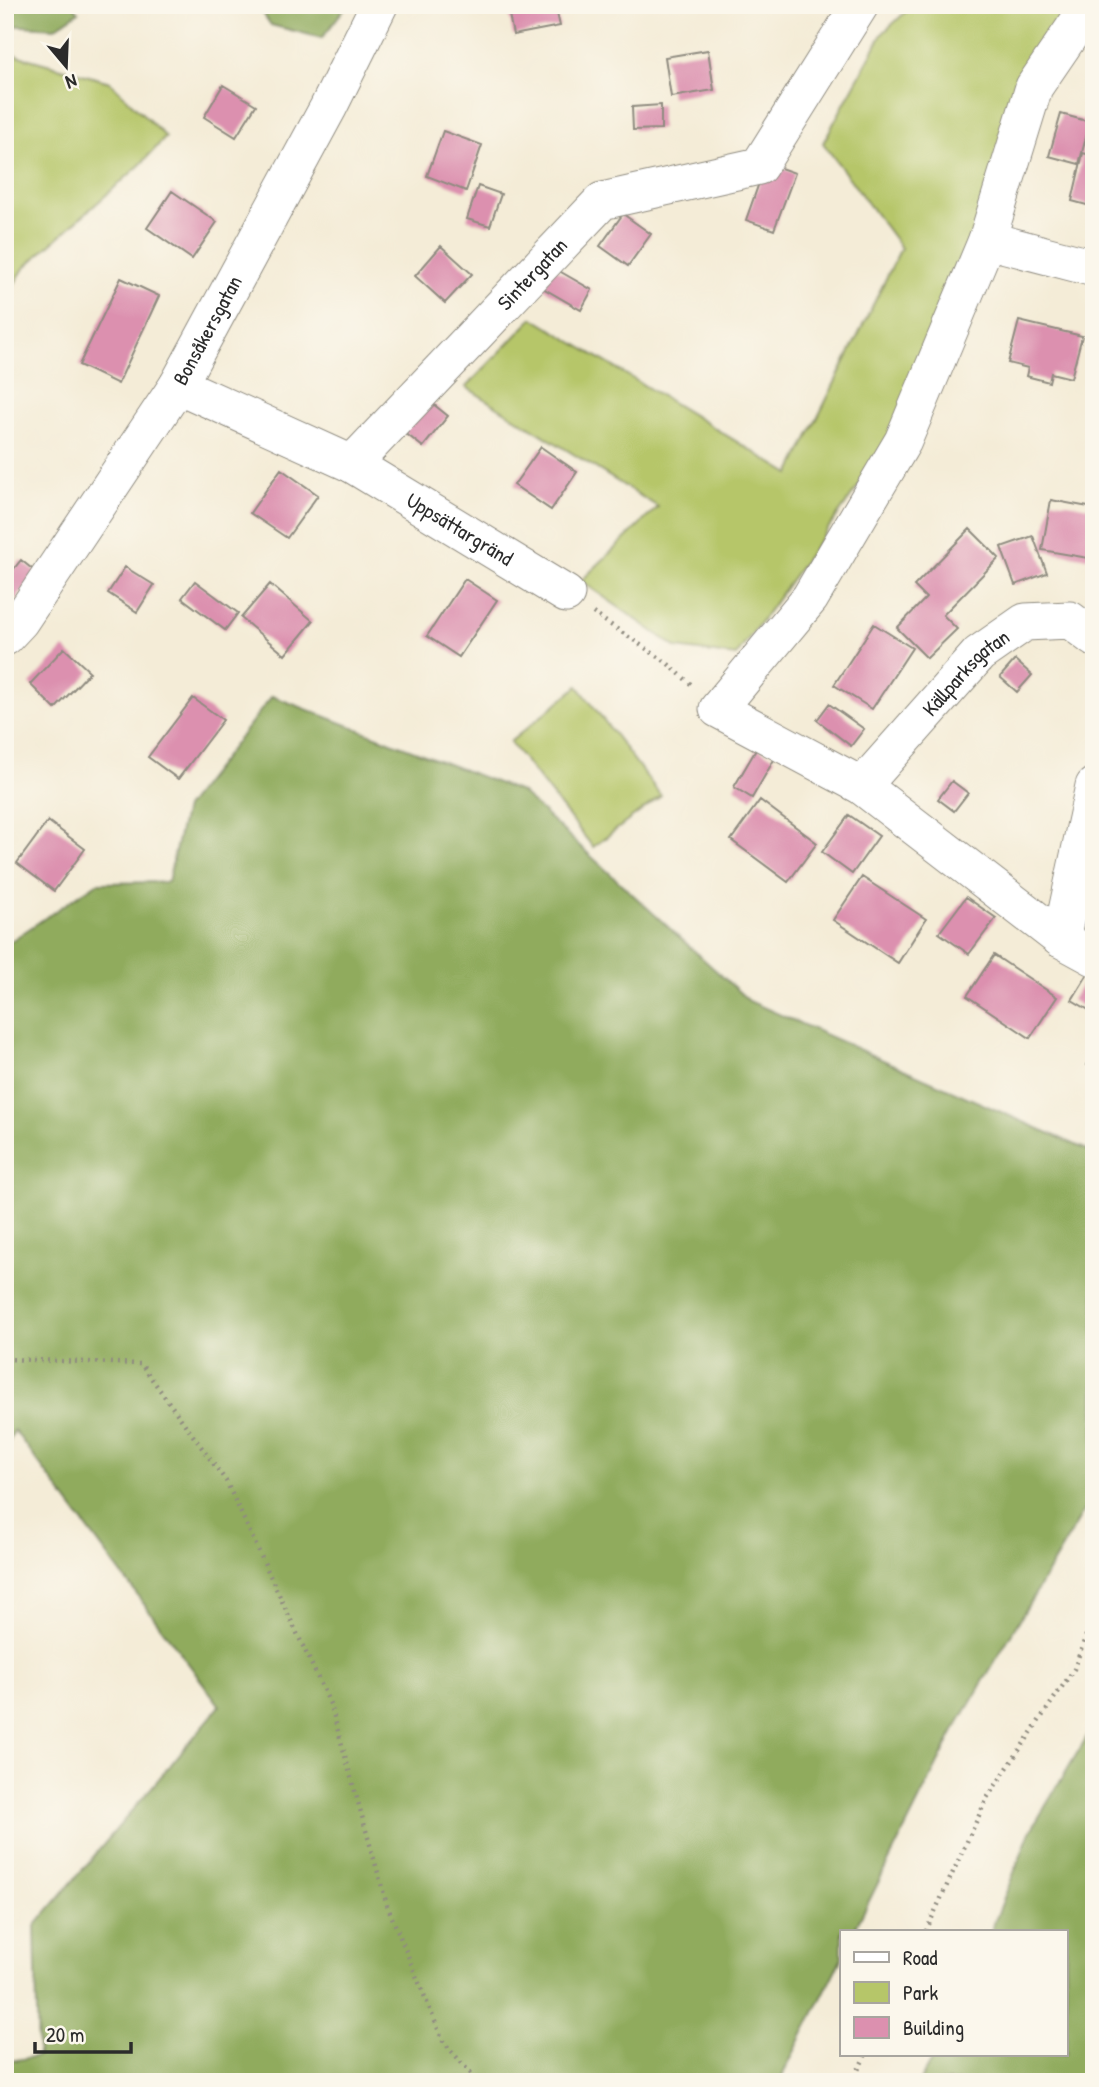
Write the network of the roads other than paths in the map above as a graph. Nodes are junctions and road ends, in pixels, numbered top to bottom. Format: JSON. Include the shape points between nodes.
{"nodes":[{"id":1,"x":379,"y":5,"type":"edge"},
{"id":2,"x":860,"y":5,"type":"edge"},
{"id":3,"x":1090,"y":5,"type":"edge"},
{"id":4,"x":987,"y":240,"type":"junction"},
{"id":5,"x":1094,"y":268,"type":"edge"},
{"id":6,"x":178,"y":385,"type":"junction"},
{"id":7,"x":352,"y":464,"type":"junction"},
{"id":8,"x":566,"y":594,"type":"road end"},
{"id":9,"x":5,"y":637,"type":"edge"},
{"id":10,"x":1094,"y":638,"type":"edge"},
{"id":11,"x":862,"y":786,"type":"junction"},
{"id":12,"x":1094,"y":786,"type":"edge"},
{"id":13,"x":1061,"y":939,"type":"junction"},
{"id":14,"x":1094,"y":957,"type":"edge"}],
"edges":[{"from":1,"to":6,"type":"street","name":"Bonsåkersgatan"},
{"from":2,"to":7,"type":"street","name":"Sintergatan","via":[[759,166],[601,201]]},
{"from":3,"to":4,"type":"street","via":[[1034,87]]},
{"from":4,"to":5,"type":"street"},
{"from":4,"to":11,"type":"street","via":[[903,441],[810,598],[718,709]]},
{"from":6,"to":7,"type":"street"},
{"from":6,"to":9,"type":"street","name":"Bonsåkersgatan"},
{"from":7,"to":8,"type":"street","name":"Uppsättargränd"},
{"from":10,"to":11,"type":"street","name":"Källparksgatan","via":[[1070,620],[1025,622],[979,654]]},
{"from":11,"to":13,"type":"street"},
{"from":12,"to":13,"type":"street"},
{"from":13,"to":14,"type":"street"}]}
